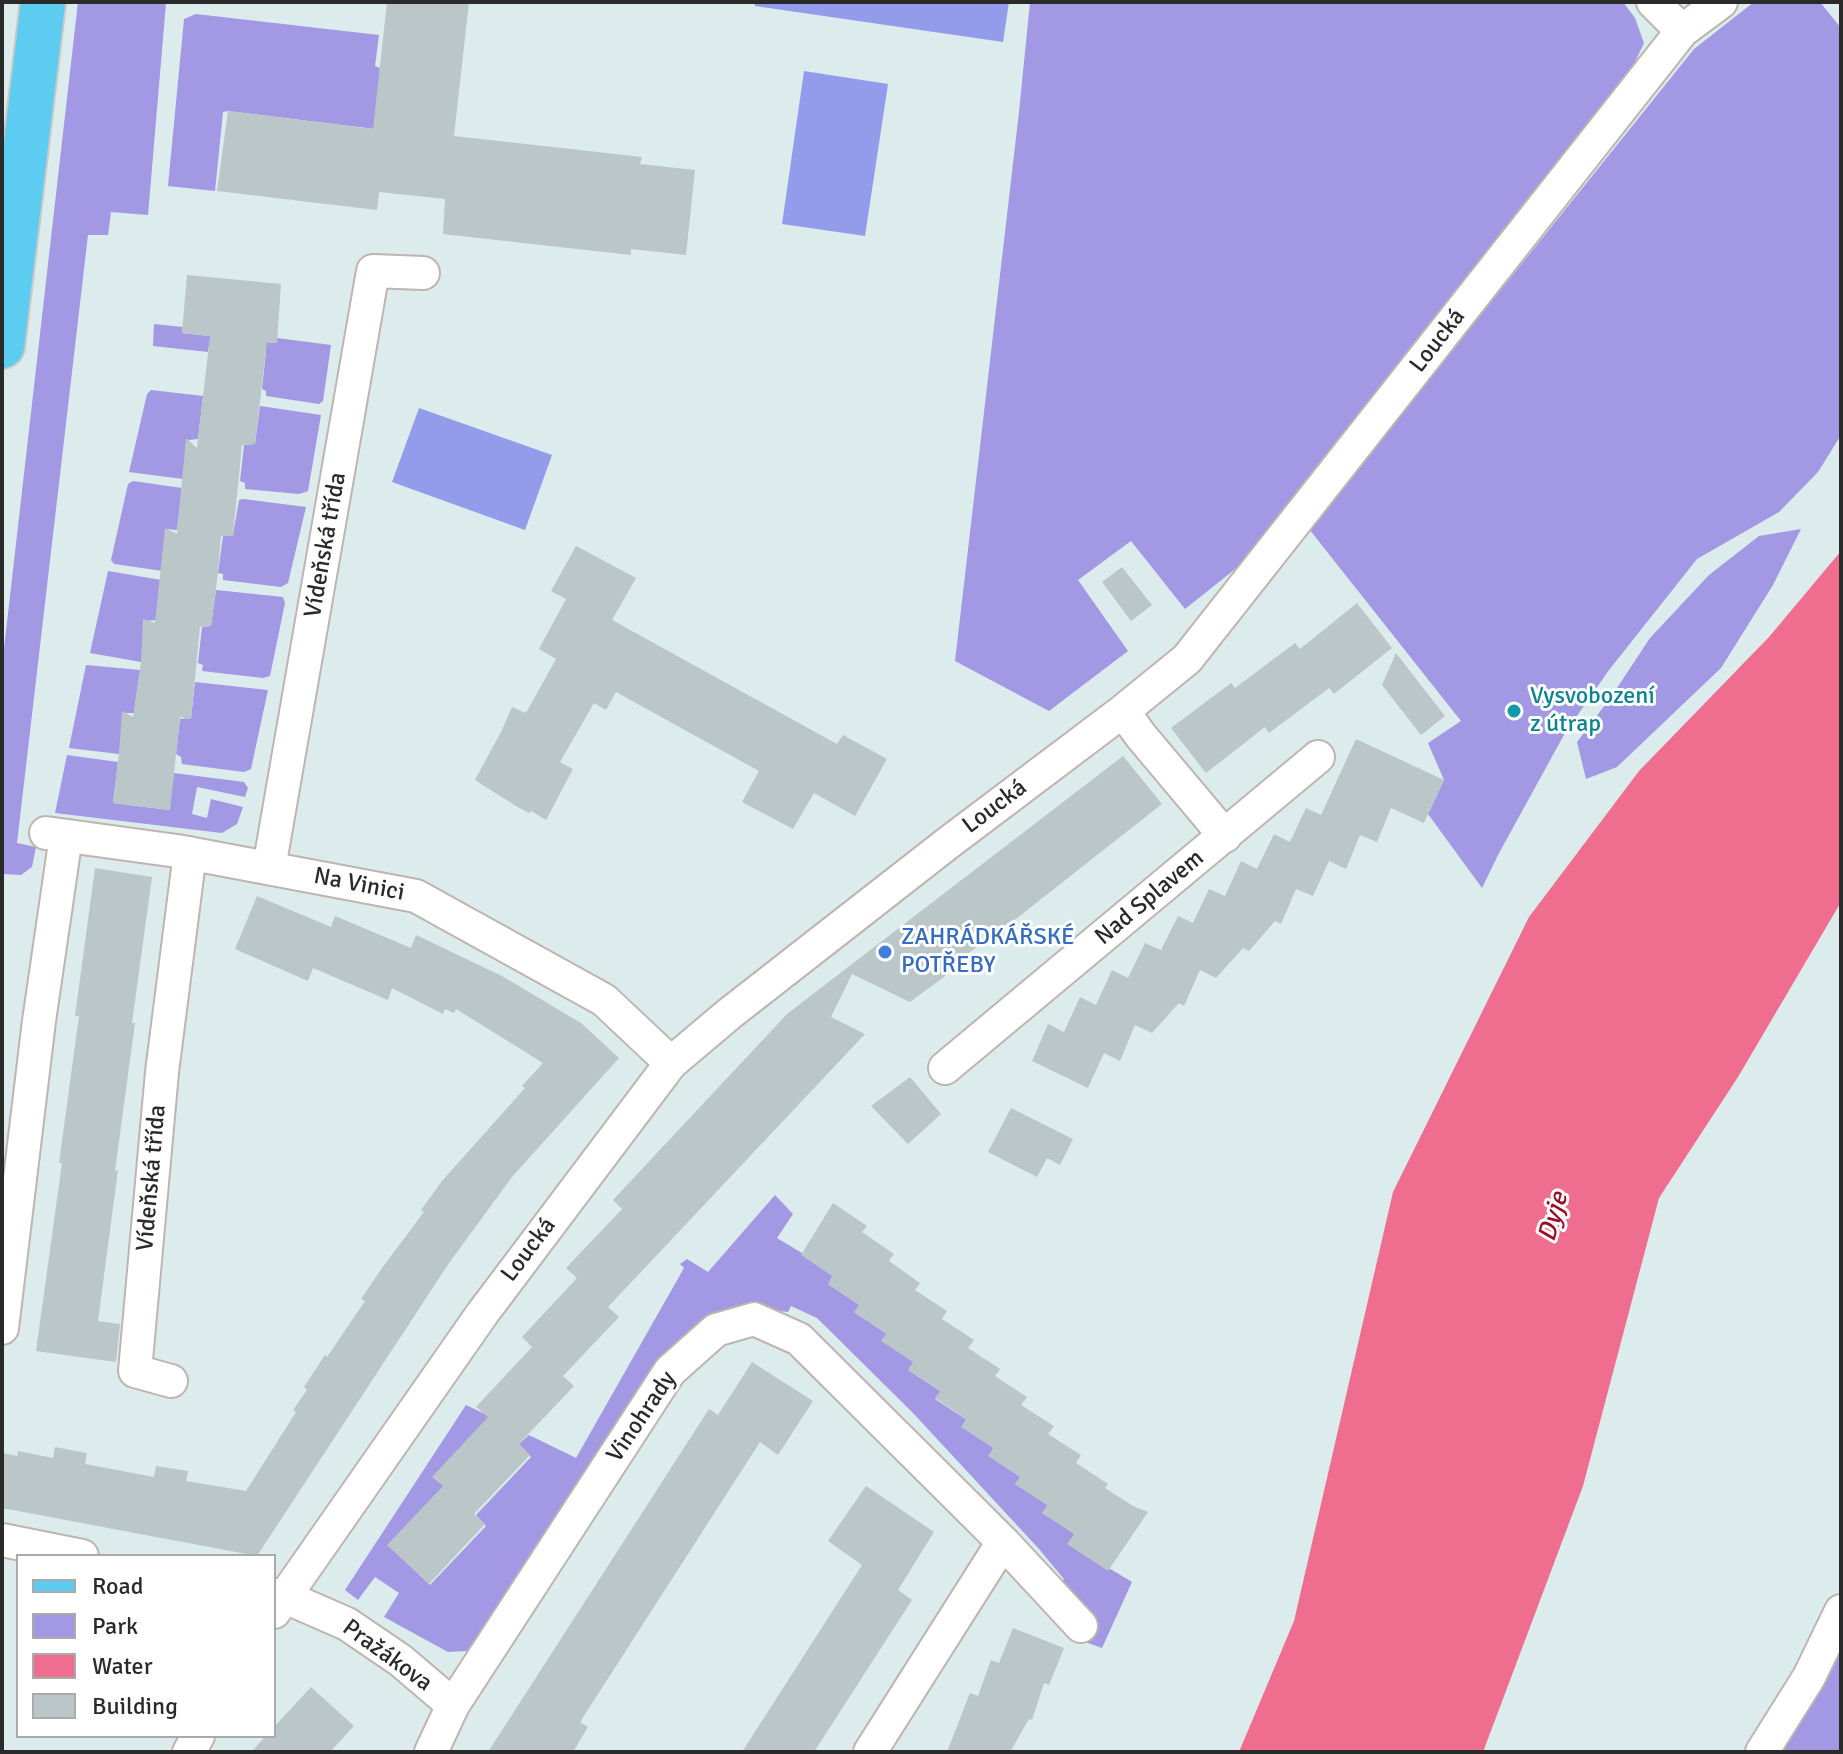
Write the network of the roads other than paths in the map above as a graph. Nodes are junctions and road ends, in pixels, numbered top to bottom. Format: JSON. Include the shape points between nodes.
{"nodes":[{"id":1,"x":43,"y":2,"type":"edge"},
{"id":2,"x":1653,"y":2,"type":"edge"},
{"id":3,"x":1721,"y":2,"type":"edge"},
{"id":4,"x":1682,"y":31,"type":"junction"},
{"id":5,"x":423,"y":273,"type":"dead end"},
{"id":6,"x":2,"y":346,"type":"edge"},
{"id":7,"x":1123,"y":711,"type":"junction"},
{"id":8,"x":1318,"y":757,"type":"dead end"},
{"id":9,"x":1225,"y":836,"type":"junction"},
{"id":10,"x":190,"y":853,"type":"junction"},
{"id":11,"x":269,"y":868,"type":"junction"},
{"id":12,"x":671,"y":1063,"type":"junction"},
{"id":13,"x":945,"y":1068,"type":"dead end"},
{"id":14,"x":2,"y":1328,"type":"edge"},
{"id":15,"x":171,"y":1381,"type":"dead end"},
{"id":16,"x":2,"y":1540,"type":"edge"},
{"id":17,"x":1003,"y":1542,"type":"junction"},
{"id":18,"x":72,"y":1554,"type":"edge"},
{"id":19,"x":277,"y":1601,"type":"edge"},
{"id":20,"x":1841,"y":1611,"type":"edge"},
{"id":21,"x":1081,"y":1626,"type":"dead end"},
{"id":22,"x":453,"y":1705,"type":"junction"},
{"id":23,"x":431,"y":1752,"type":"edge"},
{"id":24,"x":870,"y":1752,"type":"edge"},
{"id":25,"x":1762,"y":1752,"type":"edge"}],
"edges":[{"from":1,"to":6,"type":"main road"},
{"from":2,"to":4,"type":"street"},
{"from":3,"to":4,"type":"street","name":"Loucká"},
{"from":4,"to":7,"type":"street","name":"Loucká","via":[[1187,659]]},
{"from":5,"to":11,"type":"street","name":"Vídeňská třída","via":[[373,271]]},
{"from":7,"to":9,"type":"street"},
{"from":7,"to":12,"type":"street","name":"Loucká"},
{"from":8,"to":9,"type":"street","name":"Nad Splavem"},
{"from":9,"to":13,"type":"street","name":"Nad Splavem"},
{"from":10,"to":11,"type":"street","name":"Na Vinici"},
{"from":10,"to":14,"type":"street","name":"Na Vinici","via":[[56,834]]},
{"from":10,"to":15,"type":"street","name":"Vídeňská třída","via":[[162,1072],[135,1371]]},
{"from":11,"to":12,"type":"street","name":"Na Vinici","via":[[416,896],[604,1000]]},
{"from":12,"to":19,"type":"street","name":"Loucká","via":[[482,1314]]},
{"from":16,"to":18,"type":"street"},
{"from":17,"to":21,"type":"street","name":"Vinohrady"},
{"from":17,"to":22,"type":"street","name":"Vinohrady","via":[[799,1339],[754,1319],[716,1330],[670,1371]]},
{"from":17,"to":24,"type":"street"},
{"from":19,"to":22,"type":"street","name":"Pražákova","via":[[347,1624]]},
{"from":20,"to":25,"type":"street","via":[[1809,1677]]},
{"from":22,"to":23,"type":"street","name":"Vinohrady"}]}
